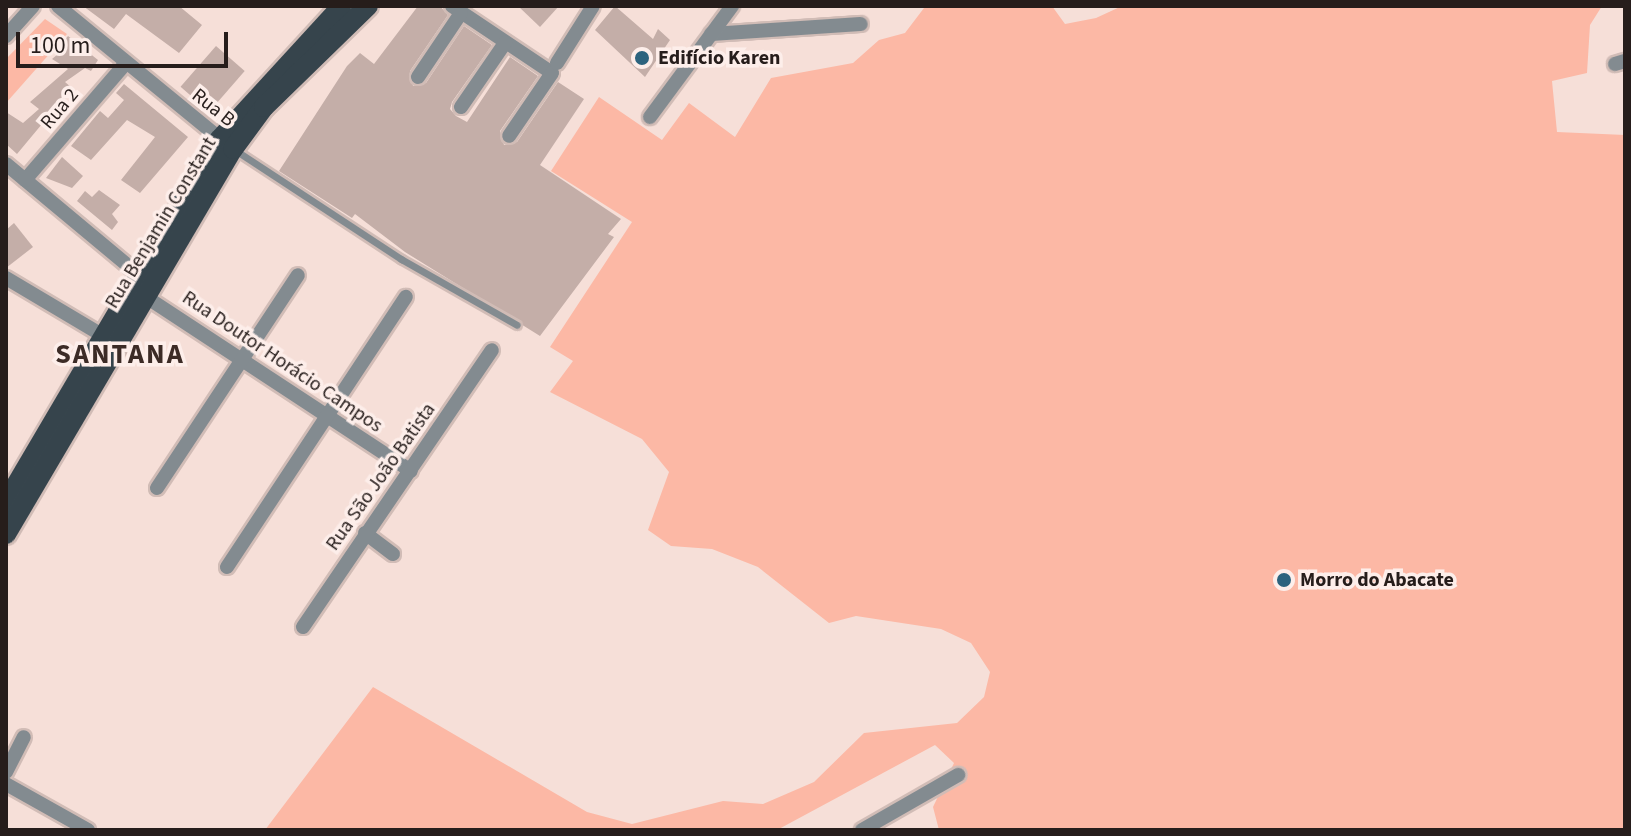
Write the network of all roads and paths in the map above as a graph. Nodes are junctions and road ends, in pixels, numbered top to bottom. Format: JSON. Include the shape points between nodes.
{"nodes":[{"id":1,"x":33,"y":6,"type":"edge"},
{"id":2,"x":58,"y":6,"type":"edge"},
{"id":3,"x":342,"y":6,"type":"edge"},
{"id":4,"x":368,"y":6,"type":"edge"},
{"id":5,"x":593,"y":6,"type":"edge"},
{"id":6,"x":732,"y":6,"type":"edge"},
{"id":7,"x":456,"y":10,"type":"edge"},
{"id":8,"x":861,"y":24,"type":"dead end"},
{"id":9,"x":711,"y":34,"type":"junction"},
{"id":10,"x":6,"y":36,"type":"edge"},
{"id":11,"x":505,"y":43,"type":"junction"},
{"id":12,"x":557,"y":63,"type":"dead end"},
{"id":13,"x":125,"y":64,"type":"junction"},
{"id":14,"x":418,"y":77,"type":"dead end"},
{"id":15,"x":461,"y":107,"type":"dead end"},
{"id":16,"x":650,"y":117,"type":"dead end"},
{"id":17,"x":509,"y":136,"type":"dead end"},
{"id":18,"x":226,"y":144,"type":"junction"},
{"id":19,"x":6,"y":164,"type":"edge"},
{"id":20,"x":25,"y":180,"type":"junction"},
{"id":21,"x":298,"y":275,"type":"dead end"},
{"id":22,"x":6,"y":278,"type":"edge"},
{"id":23,"x":138,"y":286,"type":"junction"},
{"id":24,"x":406,"y":297,"type":"dead end"},
{"id":25,"x":517,"y":325,"type":"dead end"},
{"id":26,"x":102,"y":335,"type":"junction"},
{"id":27,"x":492,"y":350,"type":"dead end"},
{"id":28,"x":243,"y":360,"type":"junction"},
{"id":29,"x":326,"y":418,"type":"junction"},
{"id":30,"x":411,"y":471,"type":"junction"},
{"id":31,"x":157,"y":488,"type":"dead end"},
{"id":32,"x":6,"y":502,"type":"edge"},
{"id":33,"x":365,"y":533,"type":"junction"},
{"id":34,"x":6,"y":534,"type":"edge"},
{"id":35,"x":393,"y":554,"type":"dead end"},
{"id":36,"x":227,"y":567,"type":"dead end"},
{"id":37,"x":303,"y":627,"type":"dead end"},
{"id":38,"x":24,"y":737,"type":"dead end"},
{"id":39,"x":6,"y":772,"type":"edge"},
{"id":40,"x":958,"y":775,"type":"dead end"},
{"id":41,"x":6,"y":784,"type":"edge"},
{"id":42,"x":88,"y":830,"type":"edge"},
{"id":43,"x":862,"y":830,"type":"edge"}],
"edges":[{"from":1,"to":10,"type":"street"},
{"from":2,"to":13,"type":"street","name":"Rua B"},
{"from":3,"to":18,"type":"main road","name":"Rua Benjamin Constant"},
{"from":4,"to":18,"type":"main road","name":"Rua Benjamin Constant"},
{"from":5,"to":12,"type":"street"},
{"from":6,"to":9,"type":"street"},
{"from":7,"to":11,"type":"street"},
{"from":7,"to":14,"type":"street"},
{"from":8,"to":9,"type":"street"},
{"from":9,"to":16,"type":"street"},
{"from":11,"to":15,"type":"street"},
{"from":11,"to":17,"type":"street","via":[[552,73]]},
{"from":13,"to":18,"type":"street","name":"Rua B"},
{"from":13,"to":20,"type":"street","name":"Rua 2"},
{"from":18,"to":23,"type":"main road","name":"Rua Benjamin Constant"},
{"from":18,"to":25,"type":"lane","via":[[401,259]]},
{"from":19,"to":20,"type":"street","name":"Rua Doutor Horácio Campos"},
{"from":20,"to":23,"type":"street","name":"Rua Doutor Horácio Campos"},
{"from":21,"to":28,"type":"street"},
{"from":22,"to":26,"type":"street"},
{"from":23,"to":26,"type":"main road","name":"Rua Benjamin Constant"},
{"from":23,"to":28,"type":"street","name":"Rua Doutor Horácio Campos"},
{"from":23,"to":34,"type":"main road","name":"Rua Benjamin Constant"},
{"from":24,"to":29,"type":"street"},
{"from":26,"to":32,"type":"main road","name":"Rua Benjamin Constant"},
{"from":27,"to":30,"type":"street","name":"Rua São João Batista"},
{"from":28,"to":29,"type":"street","name":"Rua Doutor Horácio Campos"},
{"from":28,"to":31,"type":"street"},
{"from":29,"to":30,"type":"street","name":"Rua Doutor Horácio Campos"},
{"from":29,"to":36,"type":"street"},
{"from":30,"to":33,"type":"street","name":"Rua São João Batista"},
{"from":33,"to":35,"type":"street"},
{"from":33,"to":37,"type":"street","name":"Rua São João Batista"},
{"from":38,"to":39,"type":"street"},
{"from":40,"to":43,"type":"street"},
{"from":41,"to":42,"type":"street"}]}
